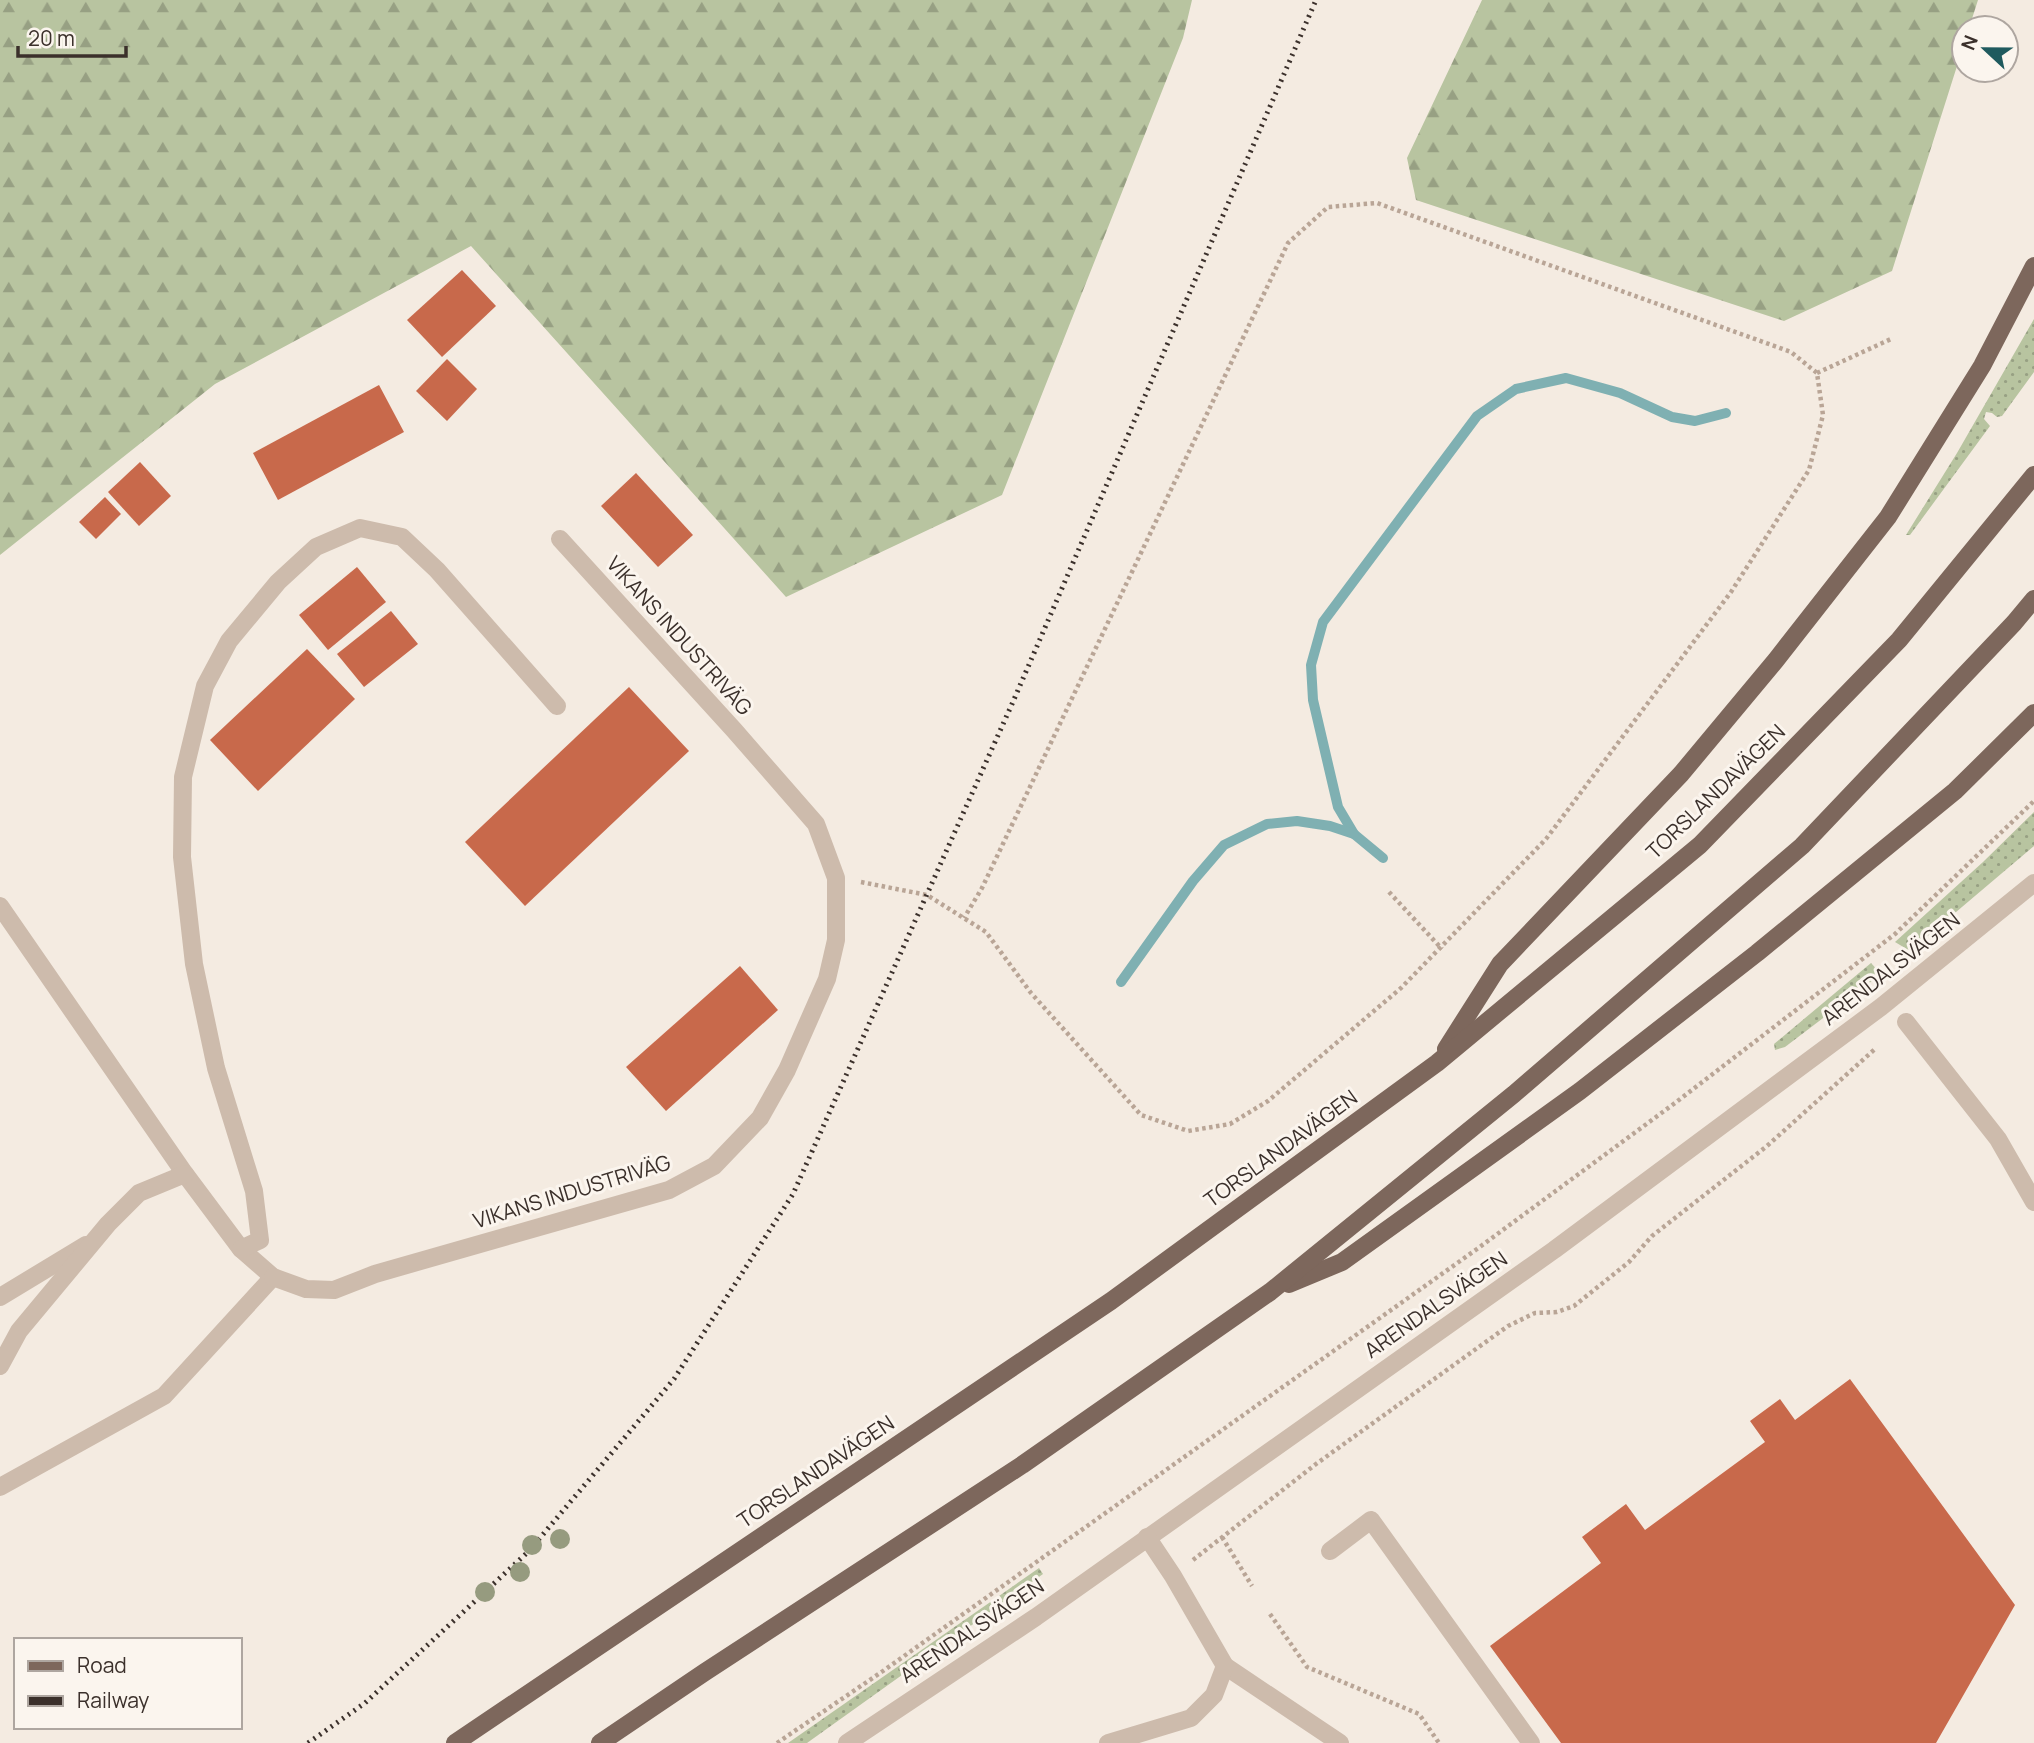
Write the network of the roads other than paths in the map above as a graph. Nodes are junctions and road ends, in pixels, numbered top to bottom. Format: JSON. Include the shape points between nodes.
{"nodes":[{"id":1,"x":2034,"y":266,"type":"edge"},
{"id":2,"x":2034,"y":475,"type":"edge"},
{"id":3,"x":560,"y":539,"type":"dead end"},
{"id":4,"x":2034,"y":599,"type":"edge"},
{"id":5,"x":558,"y":706,"type":"dead end"},
{"id":6,"x":2034,"y":713,"type":"edge"},
{"id":7,"x":2034,"y":883,"type":"edge"},
{"id":8,"x":0,"y":906,"type":"edge"},
{"id":9,"x":1906,"y":1021,"type":"road end"},
{"id":10,"x":1437,"y":1063,"type":"junction"},
{"id":11,"x":185,"y":1174,"type":"junction"},
{"id":12,"x":2034,"y":1202,"type":"edge"},
{"id":13,"x":100,"y":1236,"type":"junction"},
{"id":14,"x":241,"y":1249,"type":"junction"},
{"id":15,"x":273,"y":1277,"type":"junction"},
{"id":16,"x":1270,"y":1292,"type":"junction"},
{"id":17,"x":0,"y":1297,"type":"edge"},
{"id":18,"x":0,"y":1366,"type":"edge"},
{"id":19,"x":0,"y":1487,"type":"edge"},
{"id":20,"x":1147,"y":1537,"type":"junction"},
{"id":21,"x":1329,"y":1551,"type":"dead end"},
{"id":22,"x":1225,"y":1666,"type":"junction"},
{"id":23,"x":455,"y":1743,"type":"edge"},
{"id":24,"x":600,"y":1743,"type":"edge"},
{"id":25,"x":847,"y":1743,"type":"edge"},
{"id":26,"x":1108,"y":1743,"type":"edge"},
{"id":27,"x":1340,"y":1743,"type":"edge"},
{"id":28,"x":1531,"y":1743,"type":"edge"}],
"edges":[{"from":1,"to":10,"type":"main road","via":[[1982,366],[1888,517],[1681,774],[1500,964]]},
{"from":2,"to":10,"type":"main road","name":"TORSLANDAVÄGEN","via":[[1899,640],[1700,845]]},
{"from":3,"to":15,"type":"street","name":"VIKANS INDUSTRIVÄG","via":[[816,824],[836,878],[836,940],[827,979],[760,1118],[714,1166],[669,1190],[375,1274],[334,1290],[306,1289]]},
{"from":4,"to":16,"type":"main road","via":[[1802,846],[1514,1094]]},
{"from":5,"to":14,"type":"street","via":[[438,570],[402,537],[360,528],[316,547],[278,582],[229,641],[205,686],[183,777],[182,857],[194,964],[216,1068],[254,1191],[260,1240]]},
{"from":6,"to":16,"type":"main road","via":[[1955,791],[1580,1091],[1342,1262]]},
{"from":7,"to":20,"type":"street","name":"ARENDALSVÄGEN","via":[[1881,1007],[1554,1250]]},
{"from":8,"to":11,"type":"street","name":"VIKANS INDUSTRIVÄG"},
{"from":9,"to":12,"type":"street","via":[[1998,1139]]},
{"from":10,"to":23,"type":"main road","name":"TORSLANDAVÄGEN","via":[[1111,1301]]},
{"from":11,"to":13,"type":"street","via":[[139,1194]]},
{"from":11,"to":14,"type":"street","name":"VIKANS INDUSTRIVÄG"},
{"from":13,"to":17,"type":"street"},
{"from":13,"to":18,"type":"street","via":[[19,1331]]},
{"from":14,"to":15,"type":"street","name":"VIKANS INDUSTRIVÄG"},
{"from":15,"to":19,"type":"street","via":[[164,1396]]},
{"from":16,"to":24,"type":"main road","via":[[1022,1465]]},
{"from":20,"to":22,"type":"street"},
{"from":20,"to":25,"type":"street","name":"ARENDALSVÄGEN"},
{"from":21,"to":28,"type":"street","via":[[1371,1520]]},
{"from":22,"to":26,"type":"street","via":[[1214,1695],[1191,1718]]},
{"from":22,"to":27,"type":"street"}]}
